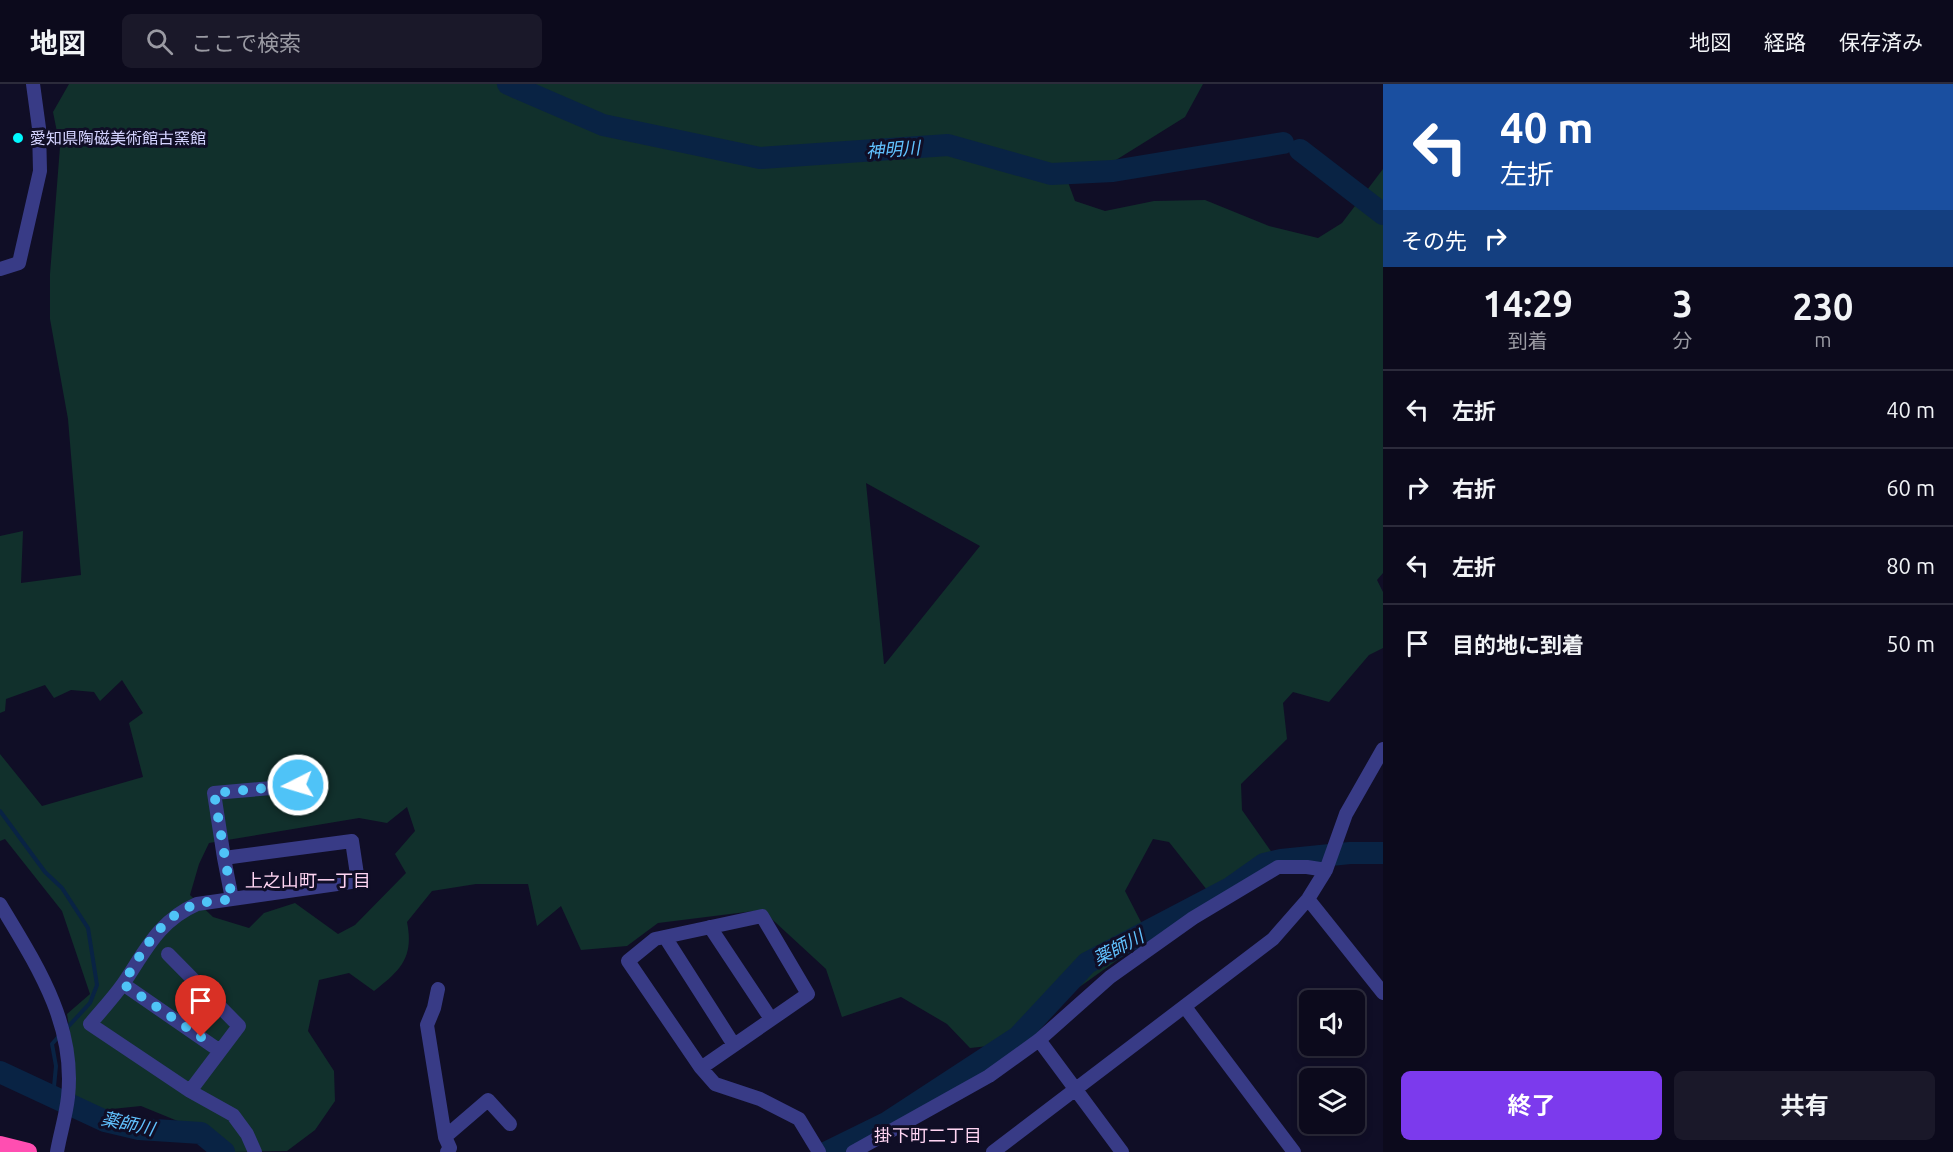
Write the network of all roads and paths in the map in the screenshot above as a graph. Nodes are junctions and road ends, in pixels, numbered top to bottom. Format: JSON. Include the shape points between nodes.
{"nodes":[{"id":1,"x":33,"y":84,"type":"edge"},
{"id":2,"x":0,"y":269,"type":"edge"},
{"id":3,"x":1383,"y":749,"type":"edge"},
{"id":4,"x":320,"y":783,"type":"dead end"},
{"id":5,"x":224,"y":858,"type":"junction"},
{"id":6,"x":1326,"y":870,"type":"junction"},
{"id":7,"x":232,"y":899,"type":"junction"},
{"id":8,"x":1308,"y":900,"type":"junction"},
{"id":9,"x":0,"y":904,"type":"edge"},
{"id":10,"x":710,"y":927,"type":"junction"},
{"id":11,"x":665,"y":937,"type":"junction"},
{"id":12,"x":168,"y":954,"type":"dead end"},
{"id":13,"x":123,"y":984,"type":"junction"},
{"id":14,"x":438,"y":989,"type":"dead end"},
{"id":15,"x":1383,"y":993,"type":"edge"},
{"id":16,"x":1185,"y":1007,"type":"junction"},
{"id":17,"x":771,"y":1019,"type":"junction"},
{"id":18,"x":1039,"y":1040,"type":"junction"},
{"id":19,"x":734,"y":1045,"type":"junction"},
{"id":20,"x":220,"y":1051,"type":"junction"},
{"id":21,"x":701,"y":1068,"type":"junction"},
{"id":22,"x":1075,"y":1089,"type":"junction"},
{"id":23,"x":190,"y":1091,"type":"junction"},
{"id":24,"x":510,"y":1124,"type":"dead end"},
{"id":25,"x":445,"y":1137,"type":"junction"},
{"id":26,"x":0,"y":1145,"type":"edge"},
{"id":27,"x":818,"y":1149,"type":"edge"},
{"id":28,"x":858,"y":1151,"type":"edge"},
{"id":29,"x":28,"y":1152,"type":"edge"},
{"id":30,"x":57,"y":1152,"type":"edge"},
{"id":31,"x":255,"y":1152,"type":"edge"},
{"id":32,"x":447,"y":1152,"type":"edge"},
{"id":33,"x":993,"y":1152,"type":"edge"},
{"id":34,"x":1122,"y":1152,"type":"edge"},
{"id":35,"x":1294,"y":1152,"type":"edge"}],
"edges":[{"from":1,"to":2,"type":"street","via":[[40,171],[19,263]]},
{"from":3,"to":6,"type":"street","via":[[1346,814]]},
{"from":4,"to":5,"type":"street","via":[[214,793]]},
{"from":5,"to":7,"type":"street"},
{"from":5,"to":7,"type":"street","via":[[352,840],[358,881]]},
{"from":6,"to":8,"type":"street"},
{"from":6,"to":18,"type":"street","via":[[1278,867],[1193,918],[1110,977]]},
{"from":7,"to":13,"type":"street","via":[[196,904],[178,912],[146,945]]},
{"from":8,"to":15,"type":"street"},
{"from":8,"to":16,"type":"street","via":[[1274,939]]},
{"from":9,"to":30,"type":"street","via":[[40,970],[59,1013],[68,1053],[68,1096]]},
{"from":10,"to":11,"type":"street"},
{"from":10,"to":17,"type":"street"},
{"from":10,"to":17,"type":"street","via":[[762,916],[808,994]]},
{"from":11,"to":19,"type":"street"},
{"from":11,"to":21,"type":"street","via":[[655,939],[628,961]]},
{"from":12,"to":20,"type":"street","via":[[239,1026]]},
{"from":13,"to":20,"type":"street"},
{"from":13,"to":23,"type":"street","via":[[90,1024]]},
{"from":14,"to":25,"type":"street","via":[[427,1025]]},
{"from":16,"to":22,"type":"street"},
{"from":16,"to":35,"type":"street"},
{"from":17,"to":19,"type":"street"},
{"from":18,"to":22,"type":"street"},
{"from":18,"to":28,"type":"street","via":[[989,1076]]},
{"from":19,"to":21,"type":"street"},
{"from":20,"to":23,"type":"street"},
{"from":21,"to":27,"type":"street","via":[[715,1084],[760,1099],[799,1119]]},
{"from":22,"to":33,"type":"street"},
{"from":22,"to":34,"type":"street"},
{"from":23,"to":31,"type":"street","via":[[233,1115]]},
{"from":24,"to":25,"type":"street","via":[[488,1100]]},
{"from":25,"to":32,"type":"street","via":[[450,1148]]},
{"from":26,"to":29,"type":"highway"}]}
